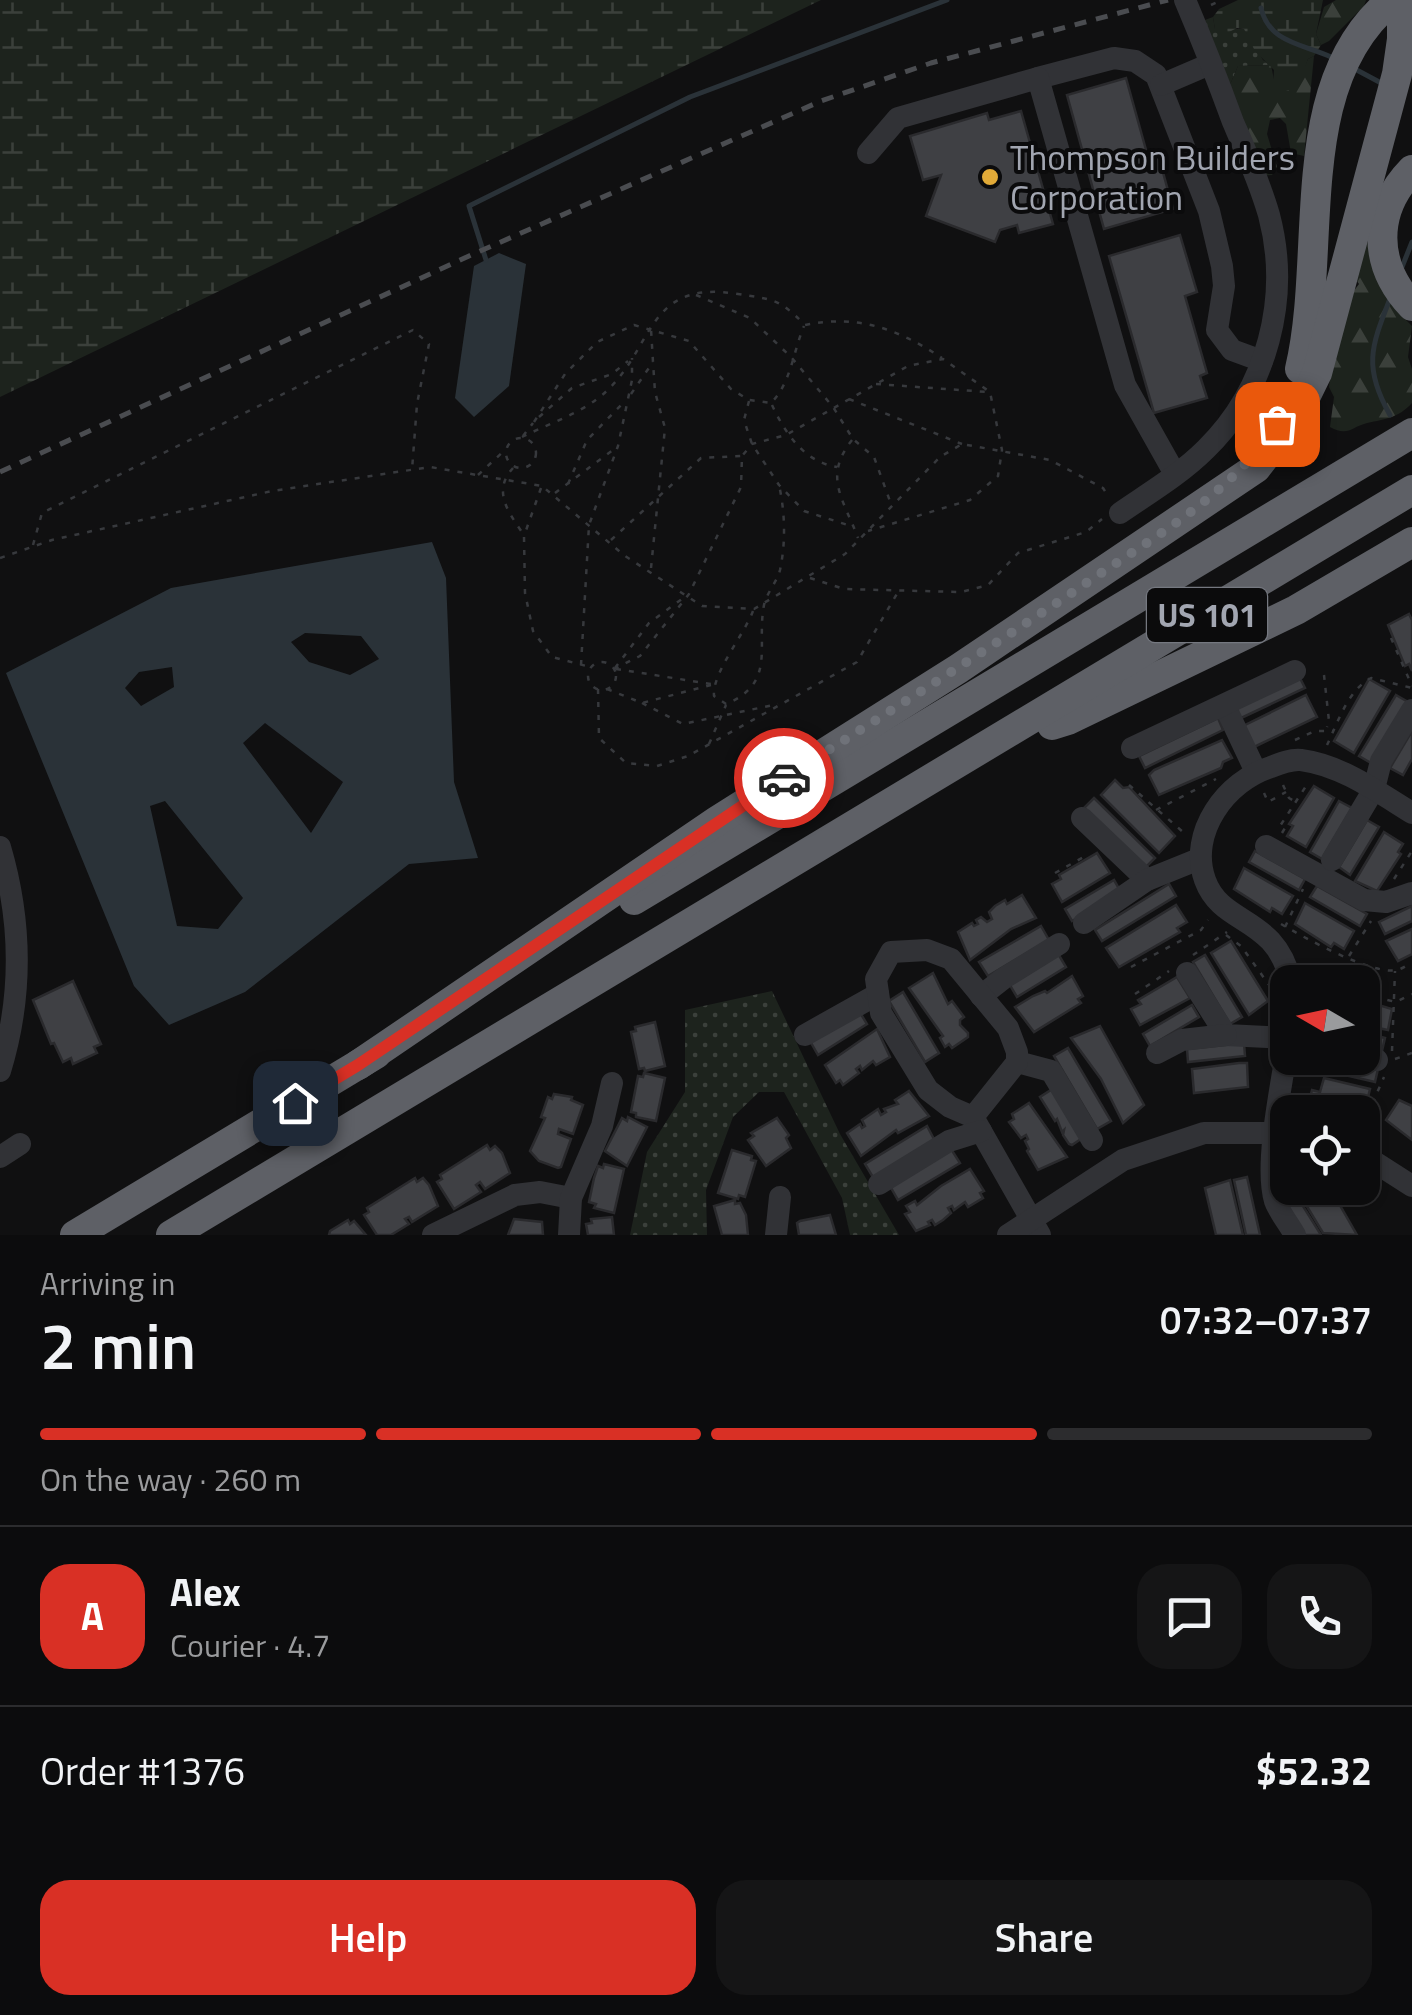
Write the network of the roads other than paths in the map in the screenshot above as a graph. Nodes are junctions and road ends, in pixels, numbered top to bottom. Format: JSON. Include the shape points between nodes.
{"nodes":[{"id":1,"x":1185,"y":0,"type":"edge"},
{"id":2,"x":1392,"y":0,"type":"edge"},
{"id":3,"x":1402,"y":0,"type":"edge"},
{"id":4,"x":1210,"y":64,"type":"junction"},
{"id":5,"x":1038,"y":78,"type":"junction"},
{"id":6,"x":1161,"y":85,"type":"junction"},
{"id":7,"x":868,"y":153,"type":"dead end"},
{"id":8,"x":1412,"y":170,"type":"edge"},
{"id":9,"x":1408,"y":302,"type":"edge"},
{"id":10,"x":1262,"y":361,"type":"junction"},
{"id":11,"x":1412,"y":434,"type":"edge"},
{"id":12,"x":1176,"y":474,"type":"junction"},
{"id":13,"x":1412,"y":490,"type":"edge"},
{"id":14,"x":1214,"y":497,"type":"junction"},
{"id":15,"x":1112,"y":515,"type":"road end"},
{"id":16,"x":1412,"y":542,"type":"edge"},
{"id":17,"x":1294,"y":671,"type":"dead end"},
{"id":18,"x":1225,"y":706,"type":"junction"},
{"id":19,"x":1412,"y":710,"type":"edge"},
{"id":20,"x":1001,"y":739,"type":"junction"},
{"id":21,"x":1132,"y":748,"type":"dead end"},
{"id":22,"x":1259,"y":779,"type":"junction"},
{"id":23,"x":1374,"y":789,"type":"junction"},
{"id":24,"x":1412,"y":813,"type":"edge"},
{"id":25,"x":1082,"y":818,"type":"dead end"},
{"id":26,"x":1266,"y":846,"type":"dead end"},
{"id":27,"x":0,"y":847,"type":"edge"},
{"id":28,"x":1196,"y":849,"type":"junction"},
{"id":29,"x":1323,"y":865,"type":"junction"},
{"id":30,"x":1147,"y":880,"type":"junction"},
{"id":31,"x":1412,"y":893,"type":"edge"},
{"id":32,"x":8,"y":923,"type":"edge"},
{"id":33,"x":1084,"y":923,"type":"dead end"},
{"id":34,"x":1060,"y":944,"type":"dead end"},
{"id":35,"x":1281,"y":965,"type":"edge"},
{"id":36,"x":1187,"y":974,"type":"dead end"},
{"id":37,"x":878,"y":994,"type":"junction"},
{"id":38,"x":981,"y":996,"type":"junction"},
{"id":39,"x":806,"y":1034,"type":"dead end"},
{"id":40,"x":1226,"y":1036,"type":"junction"},
{"id":41,"x":1270,"y":1040,"type":"edge"},
{"id":42,"x":1157,"y":1053,"type":"dead end"},
{"id":43,"x":1017,"y":1062,"type":"junction"},
{"id":44,"x":358,"y":1065,"type":"junction"},
{"id":45,"x":0,"y":1070,"type":"edge"},
{"id":46,"x":612,"y":1083,"type":"dead end"},
{"id":47,"x":977,"y":1124,"type":"junction"},
{"id":48,"x":1270,"y":1132,"type":"edge"},
{"id":49,"x":1092,"y":1140,"type":"dead end"},
{"id":50,"x":20,"y":1144,"type":"dead end"},
{"id":51,"x":0,"y":1157,"type":"edge"},
{"id":52,"x":1380,"y":1166,"type":"edge"},
{"id":53,"x":880,"y":1184,"type":"dead end"},
{"id":54,"x":1412,"y":1186,"type":"edge"},
{"id":55,"x":780,"y":1196,"type":"dead end"},
{"id":56,"x":571,"y":1198,"type":"junction"},
{"id":57,"x":1278,"y":1205,"type":"edge"},
{"id":58,"x":1035,"y":1228,"type":"edge"},
{"id":59,"x":75,"y":1235,"type":"edge"},
{"id":60,"x":171,"y":1235,"type":"edge"},
{"id":61,"x":433,"y":1235,"type":"edge"},
{"id":62,"x":569,"y":1235,"type":"edge"},
{"id":63,"x":776,"y":1235,"type":"edge"},
{"id":64,"x":1008,"y":1235,"type":"edge"},
{"id":65,"x":1295,"y":1235,"type":"edge"}],
"edges":[{"from":1,"to":4,"type":"street"},
{"from":2,"to":14,"type":"highway","via":[[1350,47],[1327,104],[1309,315],[1296,386],[1268,437]]},
{"from":3,"to":14,"type":"highway","via":[[1399,66],[1322,357],[1278,443]]},
{"from":4,"to":6,"type":"street"},
{"from":4,"to":10,"type":"street","via":[[1269,216],[1278,294]]},
{"from":5,"to":6,"type":"street","via":[[1114,58],[1135,61]]},
{"from":5,"to":7,"type":"street","via":[[898,118]]},
{"from":5,"to":12,"type":"street","via":[[1125,385]]},
{"from":6,"to":10,"type":"street","via":[[1209,211],[1222,266],[1217,330],[1232,350]]},
{"from":8,"to":9,"type":"highway","via":[[1390,200],[1381,235],[1387,271]]},
{"from":10,"to":12,"type":"street","via":[[1224,429]]},
{"from":11,"to":44,"type":"highway","number":"US 101"},
{"from":12,"to":15,"type":"street"},
{"from":13,"to":20,"type":"highway","number":"US 101"},
{"from":14,"to":44,"type":"highway"},
{"from":16,"to":20,"type":"highway","via":[[1306,604],[1068,720]]},
{"from":17,"to":18,"type":"street"},
{"from":18,"to":21,"type":"street"},
{"from":18,"to":22,"type":"street"},
{"from":19,"to":23,"type":"street","via":[[1380,761]]},
{"from":20,"to":60,"type":"highway","number":"US 101"},
{"from":22,"to":23,"type":"street","via":[[1295,759]]},
{"from":22,"to":28,"type":"street","via":[[1230,791]]},
{"from":23,"to":24,"type":"street"},
{"from":23,"to":29,"type":"street"},
{"from":25,"to":30,"type":"street"},
{"from":26,"to":29,"type":"street"},
{"from":27,"to":32,"type":"street"},
{"from":28,"to":30,"type":"street"},
{"from":28,"to":35,"type":"street","via":[[1211,895],[1259,928],[1277,946]]},
{"from":29,"to":31,"type":"street","via":[[1364,900]]},
{"from":30,"to":33,"type":"street"},
{"from":32,"to":45,"type":"street","via":[[17,987]]},
{"from":34,"to":38,"type":"street"},
{"from":36,"to":40,"type":"street"},
{"from":37,"to":38,"type":"street","via":[[876,979],[892,952],[927,950],[951,959]]},
{"from":37,"to":39,"type":"street"},
{"from":37,"to":47,"type":"street","via":[[881,1013],[928,1090]]},
{"from":38,"to":43,"type":"street","via":[[1008,1028]]},
{"from":40,"to":41,"type":"street"},
{"from":40,"to":42,"type":"street","via":[[1182,1040]]},
{"from":43,"to":47,"type":"street"},
{"from":43,"to":49,"type":"street","via":[[1052,1071]]},
{"from":44,"to":59,"type":"highway","number":"US 101"},
{"from":46,"to":56,"type":"street","via":[[602,1126]]},
{"from":47,"to":53,"type":"street"},
{"from":47,"to":58,"type":"street"},
{"from":48,"to":58,"type":"street","via":[[1204,1133],[1123,1160]]},
{"from":50,"to":51,"type":"street"},
{"from":52,"to":54,"type":"street"},
{"from":55,"to":63,"type":"street"},
{"from":56,"to":61,"type":"street","via":[[515,1195]]},
{"from":56,"to":62,"type":"street"},
{"from":57,"to":65,"type":"street"},
{"from":58,"to":64,"type":"street"}]}
